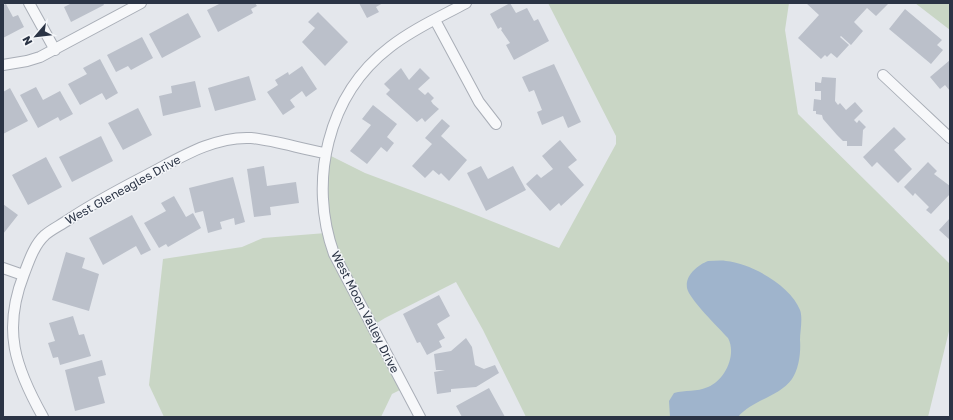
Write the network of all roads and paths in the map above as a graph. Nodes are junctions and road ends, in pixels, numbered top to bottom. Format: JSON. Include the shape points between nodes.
{"nodes":[{"id":1,"x":29,"y":3,"type":"edge"},
{"id":2,"x":141,"y":3,"type":"edge"},
{"id":3,"x":466,"y":3,"type":"edge"},
{"id":4,"x":435,"y":20,"type":"junction"},
{"id":5,"x":55,"y":50,"type":"junction"},
{"id":6,"x":3,"y":66,"type":"edge"},
{"id":7,"x":883,"y":74,"type":"dead end"},
{"id":8,"x":496,"y":124,"type":"dead end"},
{"id":9,"x":950,"y":138,"type":"edge"},
{"id":10,"x":325,"y":153,"type":"junction"},
{"id":11,"x":3,"y":268,"type":"edge"},
{"id":12,"x":23,"y":276,"type":"junction"},
{"id":13,"x":43,"y":417,"type":"edge"},
{"id":14,"x":420,"y":417,"type":"edge"}],
"edges":[{"from":1,"to":5,"type":"street"},
{"from":2,"to":5,"type":"street"},
{"from":3,"to":4,"type":"street","name":"West Moon Valley Drive"},
{"from":4,"to":8,"type":"street","via":[[479,102]]},
{"from":4,"to":10,"type":"street","name":"West Moon Valley Drive","via":[[389,48],[362,75],[348,94],[336,119]]},
{"from":5,"to":6,"type":"street","via":[[27,61]]},
{"from":7,"to":9,"type":"street"},
{"from":10,"to":12,"type":"street","name":"West Gleneagles Drive","via":[[250,138],[221,142],[199,149],[88,207],[45,235],[30,256]]},
{"from":10,"to":14,"type":"street","name":"West Moon Valley Drive","via":[[322,190],[327,233],[334,254]]},
{"from":11,"to":12,"type":"street"},
{"from":12,"to":13,"type":"street","name":"West Gleneagles Drive","via":[[18,287],[12,328],[14,352],[29,392]]}]}
